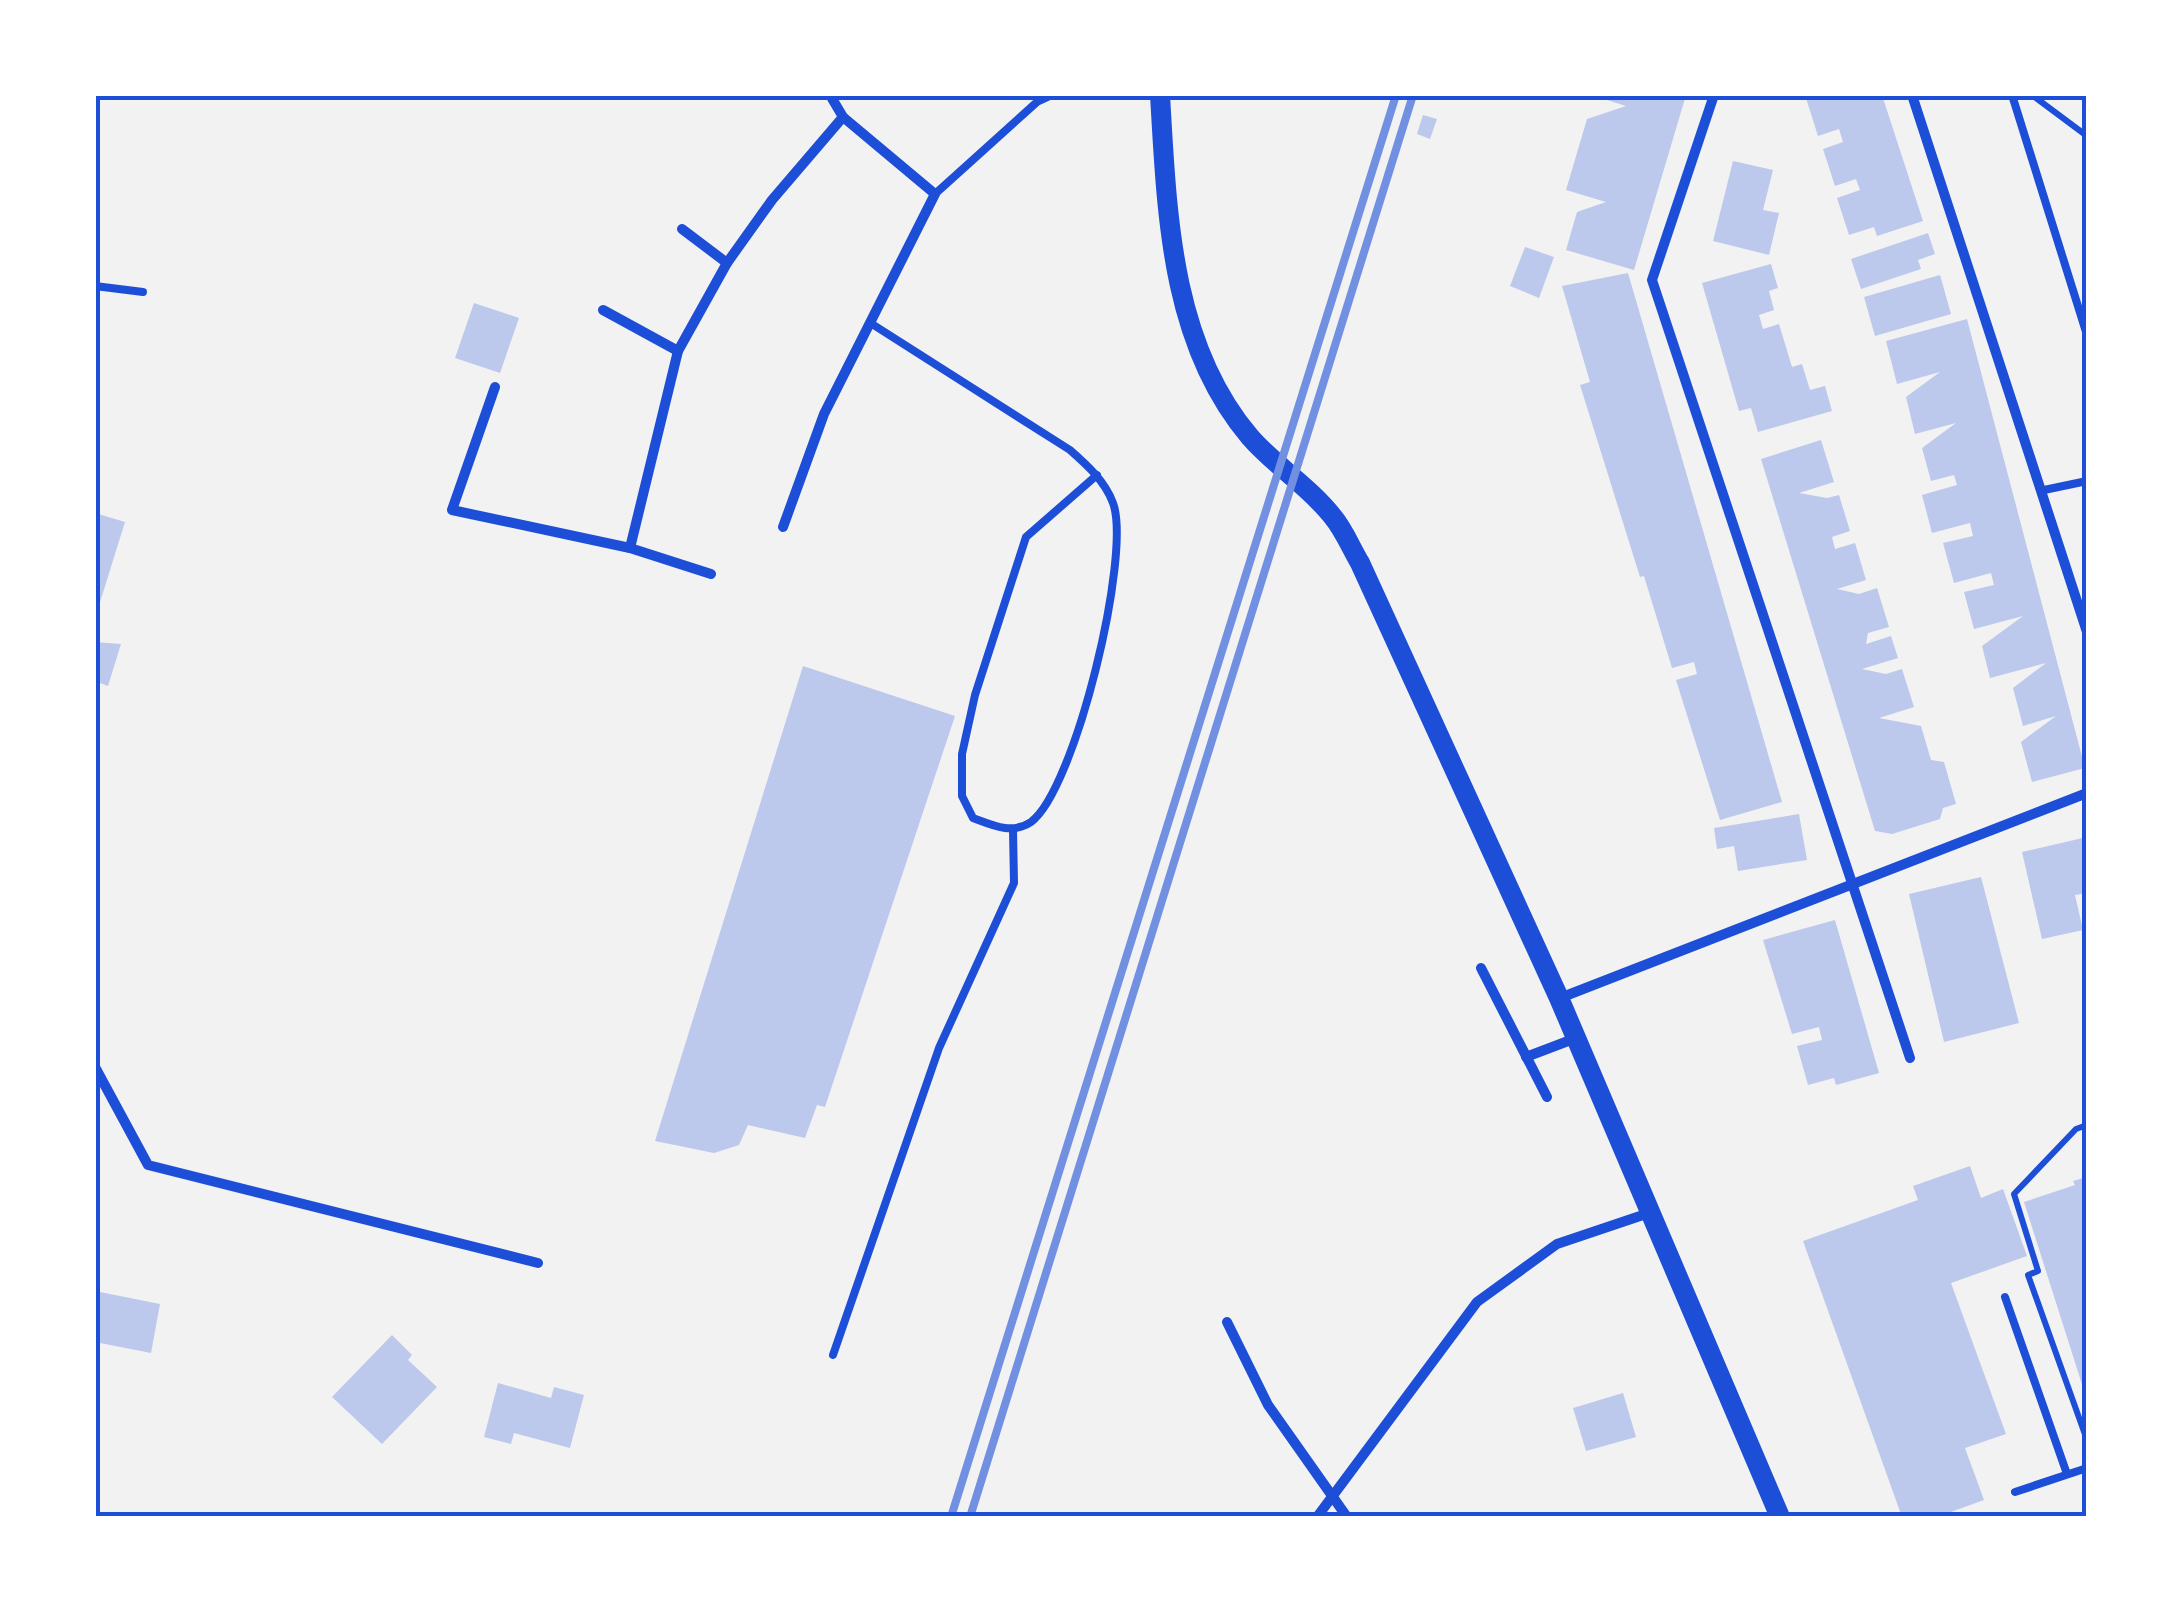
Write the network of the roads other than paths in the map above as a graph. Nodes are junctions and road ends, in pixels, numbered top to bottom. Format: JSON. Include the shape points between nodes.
{"nodes":[{"id":1,"x":830,"y":95,"type":"edge"},
{"id":2,"x":1052,"y":95,"type":"edge"},
{"id":3,"x":1160,"y":95,"type":"edge"},
{"id":4,"x":1714,"y":95,"type":"edge"},
{"id":5,"x":1912,"y":95,"type":"edge"},
{"id":6,"x":2012,"y":95,"type":"edge"},
{"id":7,"x":844,"y":118,"type":"junction"},
{"id":8,"x":935,"y":194,"type":"junction"},
{"id":9,"x":682,"y":229,"type":"dead end"},
{"id":10,"x":727,"y":263,"type":"junction"},
{"id":11,"x":95,"y":286,"type":"edge"},
{"id":12,"x":143,"y":292,"type":"dead end"},
{"id":13,"x":602,"y":310,"type":"dead end"},
{"id":14,"x":872,"y":324,"type":"junction"},
{"id":15,"x":2087,"y":334,"type":"edge"},
{"id":16,"x":678,"y":351,"type":"junction"},
{"id":17,"x":495,"y":387,"type":"dead end"},
{"id":18,"x":1096,"y":475,"type":"junction"},
{"id":19,"x":2087,"y":480,"type":"edge"},
{"id":20,"x":2044,"y":490,"type":"junction"},
{"id":21,"x":783,"y":527,"type":"dead end"},
{"id":22,"x":630,"y":548,"type":"junction"},
{"id":23,"x":711,"y":574,"type":"dead end"},
{"id":24,"x":2087,"y":632,"type":"edge"},
{"id":25,"x":2087,"y":793,"type":"edge"},
{"id":26,"x":1013,"y":830,"type":"junction"},
{"id":27,"x":1851,"y":881,"type":"junction"},
{"id":28,"x":1480,"y":968,"type":"dead end"},
{"id":29,"x":1558,"y":998,"type":"junction"},
{"id":30,"x":1576,"y":1038,"type":"junction"},
{"id":31,"x":1526,"y":1057,"type":"junction"},
{"id":32,"x":1910,"y":1058,"type":"dead end"},
{"id":33,"x":95,"y":1067,"type":"edge"},
{"id":34,"x":1547,"y":1097,"type":"dead end"},
{"id":35,"x":1650,"y":1212,"type":"junction"},
{"id":36,"x":538,"y":1262,"type":"dead end"},
{"id":37,"x":2004,"y":1297,"type":"dead end"},
{"id":38,"x":1228,"y":1322,"type":"dead end"},
{"id":39,"x":833,"y":1354,"type":"dead end"},
{"id":40,"x":2087,"y":1468,"type":"edge"},
{"id":41,"x":2067,"y":1474,"type":"junction"},
{"id":42,"x":2015,"y":1492,"type":"dead end"},
{"id":43,"x":1329,"y":1496,"type":"junction"},
{"id":44,"x":1317,"y":1517,"type":"edge"},
{"id":45,"x":1347,"y":1517,"type":"edge"},
{"id":46,"x":1780,"y":1517,"type":"edge"}],
"edges":[{"from":1,"to":7,"type":"street"},
{"from":2,"to":8,"type":"lane"},
{"from":3,"to":29,"type":"main road","via":[[1176,275],[1191,328],[1249,436],[1333,517],[1360,563]]},
{"from":4,"to":27,"type":"street","via":[[1652,280]]},
{"from":5,"to":20,"type":"street"},
{"from":6,"to":15,"type":"lane"},
{"from":7,"to":8,"type":"street"},
{"from":7,"to":10,"type":"street"},
{"from":8,"to":14,"type":"street"},
{"from":9,"to":10,"type":"street"},
{"from":10,"to":16,"type":"street"},
{"from":11,"to":12,"type":"lane"},
{"from":13,"to":16,"type":"street"},
{"from":14,"to":18,"type":"lane","via":[[1070,450]]},
{"from":14,"to":21,"type":"street","via":[[824,414]]},
{"from":16,"to":22,"type":"street"},
{"from":17,"to":22,"type":"street","via":[[452,510]]},
{"from":18,"to":26,"type":"lane","via":[[1120,531],[1113,591],[1062,780],[1032,822]]},
{"from":18,"to":26,"type":"lane","via":[[1026,537],[974,696],[962,754],[962,796],[973,818]]},
{"from":19,"to":20,"type":"lane"},
{"from":20,"to":24,"type":"street"},
{"from":22,"to":23,"type":"street"},
{"from":25,"to":27,"type":"street"},
{"from":26,"to":39,"type":"lane","via":[[1014,883],[939,1048]]},
{"from":27,"to":29,"type":"street"},
{"from":27,"to":32,"type":"street"},
{"from":28,"to":31,"type":"street"},
{"from":29,"to":30,"type":"main road"},
{"from":30,"to":31,"type":"street"},
{"from":30,"to":35,"type":"main road"},
{"from":31,"to":34,"type":"street"},
{"from":33,"to":36,"type":"street","via":[[148,1165]]},
{"from":35,"to":43,"type":"street","via":[[1557,1244],[1477,1302]]},
{"from":35,"to":46,"type":"main road"},
{"from":37,"to":41,"type":"lane"},
{"from":38,"to":43,"type":"street","via":[[1268,1405]]},
{"from":40,"to":41,"type":"lane"},
{"from":41,"to":42,"type":"lane"},
{"from":43,"to":44,"type":"street"},
{"from":43,"to":45,"type":"street"}]}
